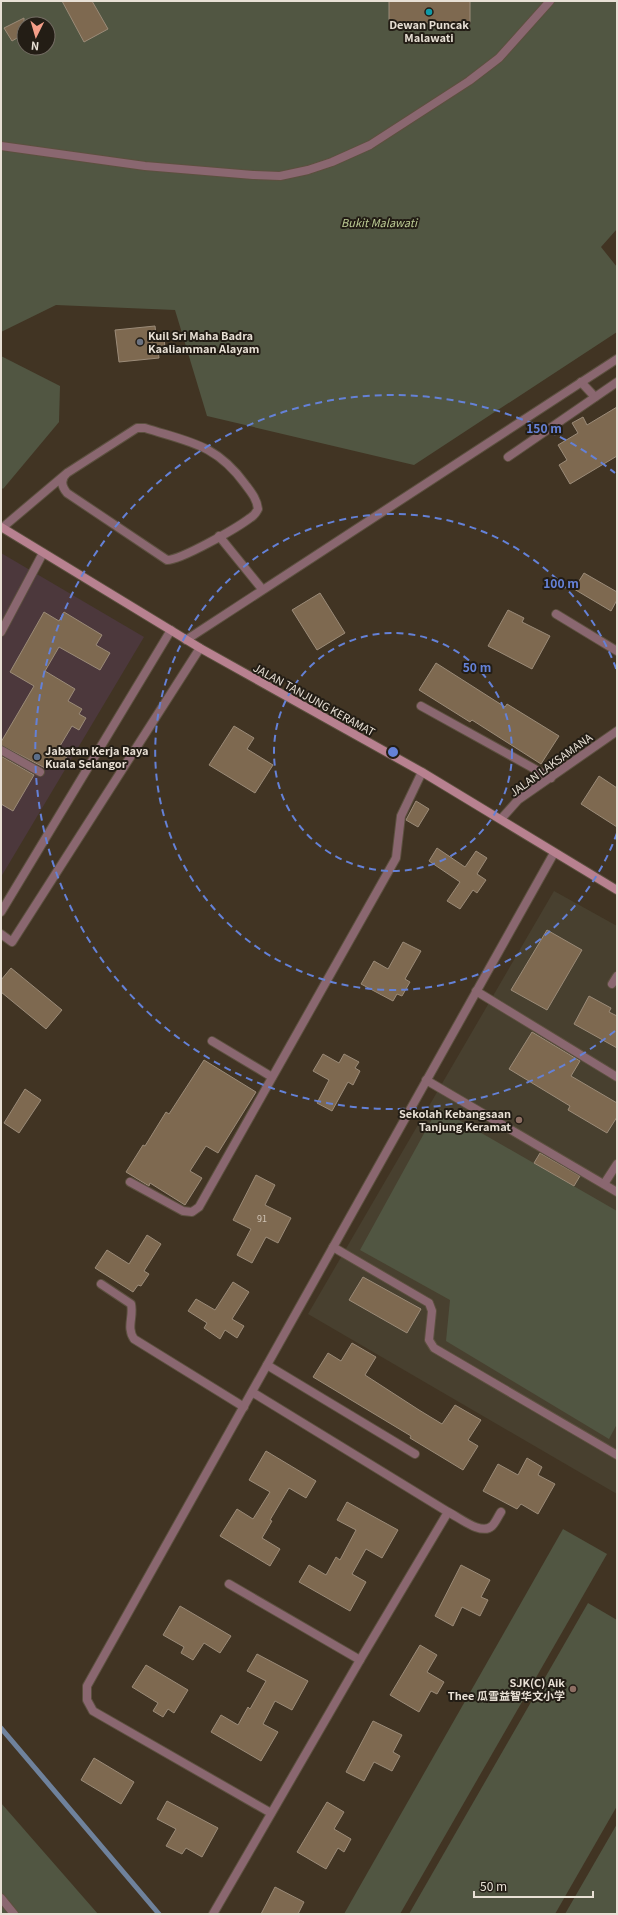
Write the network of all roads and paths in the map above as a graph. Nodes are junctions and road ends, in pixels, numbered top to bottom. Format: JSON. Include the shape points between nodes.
{"nodes":[{"id":1,"x":550,"y":1,"type":"edge"},
{"id":2,"x":1,"y":146,"type":"edge"},
{"id":3,"x":617,"y":359,"type":"edge"},
{"id":4,"x":581,"y":382,"type":"junction"},
{"id":5,"x":617,"y":382,"type":"edge"},
{"id":6,"x":594,"y":397,"type":"junction"},
{"id":7,"x":508,"y":457,"type":"dead end"},
{"id":8,"x":67,"y":473,"type":"junction"},
{"id":9,"x":2,"y":528,"type":"edge"},
{"id":10,"x":219,"y":536,"type":"junction"},
{"id":11,"x":43,"y":553,"type":"junction"},
{"id":12,"x":262,"y":589,"type":"junction"},
{"id":13,"x":556,"y":614,"type":"dead end"},
{"id":14,"x":171,"y":630,"type":"junction"},
{"id":15,"x":1,"y":632,"type":"edge"},
{"id":16,"x":186,"y":640,"type":"junction"},
{"id":17,"x":200,"y":648,"type":"junction"},
{"id":18,"x":617,"y":651,"type":"edge"},
{"id":19,"x":421,"y":706,"type":"dead end"},
{"id":20,"x":617,"y":731,"type":"edge"},
{"id":21,"x":1,"y":750,"type":"edge"},
{"id":22,"x":40,"y":772,"type":"dead end"},
{"id":23,"x":422,"y":772,"type":"junction"},
{"id":24,"x":550,"y":778,"type":"junction"},
{"id":25,"x":501,"y":819,"type":"junction"},
{"id":26,"x":554,"y":853,"type":"junction"},
{"id":27,"x":617,"y":890,"type":"edge"},
{"id":28,"x":1,"y":912,"type":"edge"},
{"id":29,"x":1,"y":934,"type":"edge"},
{"id":30,"x":617,"y":976,"type":"edge"},
{"id":31,"x":612,"y":984,"type":"dead end"},
{"id":32,"x":476,"y":991,"type":"junction"},
{"id":33,"x":212,"y":1041,"type":"dead end"},
{"id":34,"x":272,"y":1077,"type":"junction"},
{"id":35,"x":617,"y":1077,"type":"edge"},
{"id":36,"x":426,"y":1080,"type":"junction"},
{"id":37,"x":617,"y":1164,"type":"edge"},
{"id":38,"x":130,"y":1182,"type":"dead end"},
{"id":39,"x":604,"y":1184,"type":"junction"},
{"id":40,"x":617,"y":1192,"type":"edge"},
{"id":41,"x":333,"y":1247,"type":"junction"},
{"id":42,"x":101,"y":1284,"type":"dead end"},
{"id":43,"x":267,"y":1365,"type":"junction"},
{"id":44,"x":252,"y":1392,"type":"junction"},
{"id":45,"x":244,"y":1407,"type":"junction"},
{"id":46,"x":415,"y":1454,"type":"dead end"},
{"id":47,"x":617,"y":1455,"type":"edge"},
{"id":48,"x":448,"y":1512,"type":"junction"},
{"id":49,"x":501,"y":1512,"type":"dead end"},
{"id":50,"x":228,"y":1584,"type":"dead end"},
{"id":51,"x":360,"y":1660,"type":"junction"},
{"id":52,"x":271,"y":1813,"type":"junction"},
{"id":53,"x":1,"y":1898,"type":"edge"},
{"id":54,"x":14,"y":1914,"type":"edge"},
{"id":55,"x":213,"y":1914,"type":"edge"}],
"edges":[{"from":1,"to":2,"type":"street","via":[[499,58],[469,80],[370,145],[308,170],[280,176],[253,175],[144,166]]},
{"from":3,"to":4,"type":"street"},
{"from":4,"to":6,"type":"street"},
{"from":4,"to":12,"type":"street"},
{"from":5,"to":6,"type":"street"},
{"from":6,"to":7,"type":"street"},
{"from":8,"to":9,"type":"street"},
{"from":8,"to":10,"type":"street","via":[[62,483],[67,493],[167,560],[176,559]]},
{"from":8,"to":10,"type":"street","via":[[137,428],[145,428],[203,446],[232,467],[258,503],[258,509],[251,518]]},
{"from":9,"to":11,"type":"street","name":"JALAN TANJUNG KERAMAT"},
{"from":10,"to":12,"type":"street"},
{"from":11,"to":14,"type":"street","name":"JALAN TANJUNG KERAMAT"},
{"from":11,"to":15,"type":"street"},
{"from":12,"to":16,"type":"street"},
{"from":13,"to":18,"type":"street"},
{"from":14,"to":16,"type":"street","name":"JALAN TANJUNG KERAMAT"},
{"from":14,"to":28,"type":"street"},
{"from":16,"to":17,"type":"street","name":"JALAN TANJUNG KERAMAT"},
{"from":17,"to":23,"type":"street","name":"JALAN TANJUNG KERAMAT"},
{"from":17,"to":29,"type":"street","via":[[12,942]]},
{"from":19,"to":24,"type":"street"},
{"from":20,"to":24,"type":"street","name":"JALAN LAKSAMANA"},
{"from":21,"to":22,"type":"street"},
{"from":23,"to":25,"type":"street","name":"JALAN TANJUNG KERAMAT"},
{"from":23,"to":34,"type":"street","via":[[401,816],[396,858]]},
{"from":24,"to":25,"type":"street","name":"JALAN LAKSAMANA","via":[[518,800]]},
{"from":25,"to":26,"type":"street","name":"JALAN TANJUNG KERAMAT"},
{"from":26,"to":27,"type":"street","name":"JALAN TANJUNG KERAMAT"},
{"from":26,"to":32,"type":"street"},
{"from":30,"to":31,"type":"street"},
{"from":32,"to":35,"type":"street"},
{"from":32,"to":36,"type":"street"},
{"from":33,"to":34,"type":"street"},
{"from":34,"to":38,"type":"street","via":[[196,1210],[187,1213]]},
{"from":36,"to":39,"type":"street"},
{"from":36,"to":41,"type":"street"},
{"from":37,"to":39,"type":"street"},
{"from":39,"to":40,"type":"street"},
{"from":41,"to":43,"type":"street"},
{"from":41,"to":47,"type":"street","via":[[429,1303],[432,1311],[429,1340],[434,1348]]},
{"from":42,"to":45,"type":"street","via":[[131,1304],[132,1315],[129,1325],[134,1339]]},
{"from":43,"to":44,"type":"street"},
{"from":43,"to":46,"type":"street"},
{"from":44,"to":45,"type":"street"},
{"from":44,"to":48,"type":"street"},
{"from":45,"to":52,"type":"street","via":[[87,1686],[86,1693],[93,1711]]},
{"from":48,"to":49,"type":"street","via":[[483,1529],[491,1527]]},
{"from":48,"to":51,"type":"street"},
{"from":50,"to":51,"type":"street"},
{"from":51,"to":52,"type":"street"},
{"from":52,"to":55,"type":"street"},
{"from":53,"to":54,"type":"street"}]}
